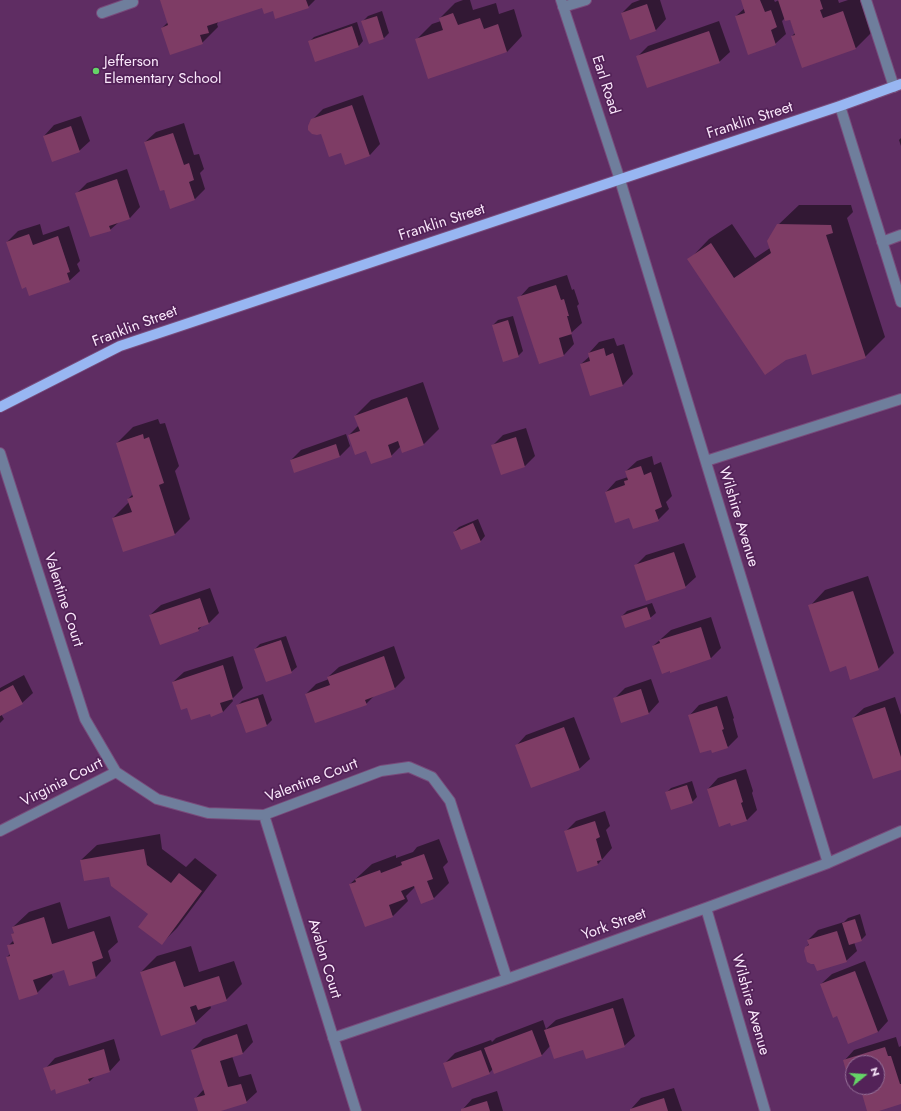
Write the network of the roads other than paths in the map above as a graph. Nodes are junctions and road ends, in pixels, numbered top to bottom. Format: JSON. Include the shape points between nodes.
{"nodes":[{"id":1,"x":132,"y":0,"type":"edge"},
{"id":2,"x":586,"y":0,"type":"edge"},
{"id":3,"x":866,"y":0,"type":"edge"},
{"id":4,"x":562,"y":4,"type":"edge"},
{"id":5,"x":102,"y":13,"type":"dead end"},
{"id":6,"x":898,"y":85,"type":"edge"},
{"id":7,"x":840,"y":106,"type":"junction"},
{"id":8,"x":620,"y":180,"type":"junction"},
{"id":9,"x":901,"y":235,"type":"edge"},
{"id":10,"x":882,"y":242,"type":"junction"},
{"id":11,"x":901,"y":302,"type":"edge"},
{"id":12,"x":901,"y":399,"type":"edge"},
{"id":13,"x":0,"y":406,"type":"edge"},
{"id":14,"x":0,"y":453,"type":"edge"},
{"id":15,"x":706,"y":461,"type":"junction"},
{"id":16,"x":116,"y":772,"type":"junction"},
{"id":17,"x":264,"y":815,"type":"junction"},
{"id":18,"x":901,"y":831,"type":"edge"},
{"id":19,"x":0,"y":832,"type":"edge"},
{"id":20,"x":828,"y":863,"type":"junction"},
{"id":21,"x":706,"y":908,"type":"junction"},
{"id":22,"x":507,"y":979,"type":"junction"},
{"id":23,"x":334,"y":1038,"type":"junction"},
{"id":24,"x":356,"y":1111,"type":"edge"},
{"id":25,"x":765,"y":1111,"type":"edge"}],
"edges":[{"from":1,"to":5,"type":"street","via":[[133,2]]},
{"from":2,"to":4,"type":"street"},
{"from":3,"to":6,"type":"street"},
{"from":4,"to":8,"type":"street","name":"Earl Road"},
{"from":6,"to":7,"type":"main road","name":"Franklin Street"},
{"from":7,"to":8,"type":"main road","name":"Franklin Street"},
{"from":7,"to":10,"type":"street"},
{"from":8,"to":13,"type":"main road","name":"Franklin Street","via":[[120,346]]},
{"from":8,"to":15,"type":"street","name":"Wilshire Avenue"},
{"from":9,"to":10,"type":"street"},
{"from":10,"to":11,"type":"street"},
{"from":12,"to":15,"type":"street"},
{"from":14,"to":16,"type":"street","name":"Valentine Court","via":[[86,719]]},
{"from":15,"to":20,"type":"street","name":"Wilshire Avenue"},
{"from":16,"to":17,"type":"street","name":"Valentine Court","via":[[157,799],[208,813]]},
{"from":16,"to":19,"type":"street","name":"Virginia Court"},
{"from":17,"to":22,"type":"street","name":"Valentine Court","via":[[381,771],[409,767],[432,777],[450,801]]},
{"from":17,"to":23,"type":"street","name":"Avalon Court"},
{"from":18,"to":20,"type":"street","name":"York Street"},
{"from":20,"to":21,"type":"street","name":"York Street"},
{"from":21,"to":22,"type":"street","name":"York Street"},
{"from":21,"to":25,"type":"street","name":"Wilshire Avenue"},
{"from":22,"to":23,"type":"street","name":"York Street"},
{"from":23,"to":24,"type":"street","name":"Avalon Court"}]}
